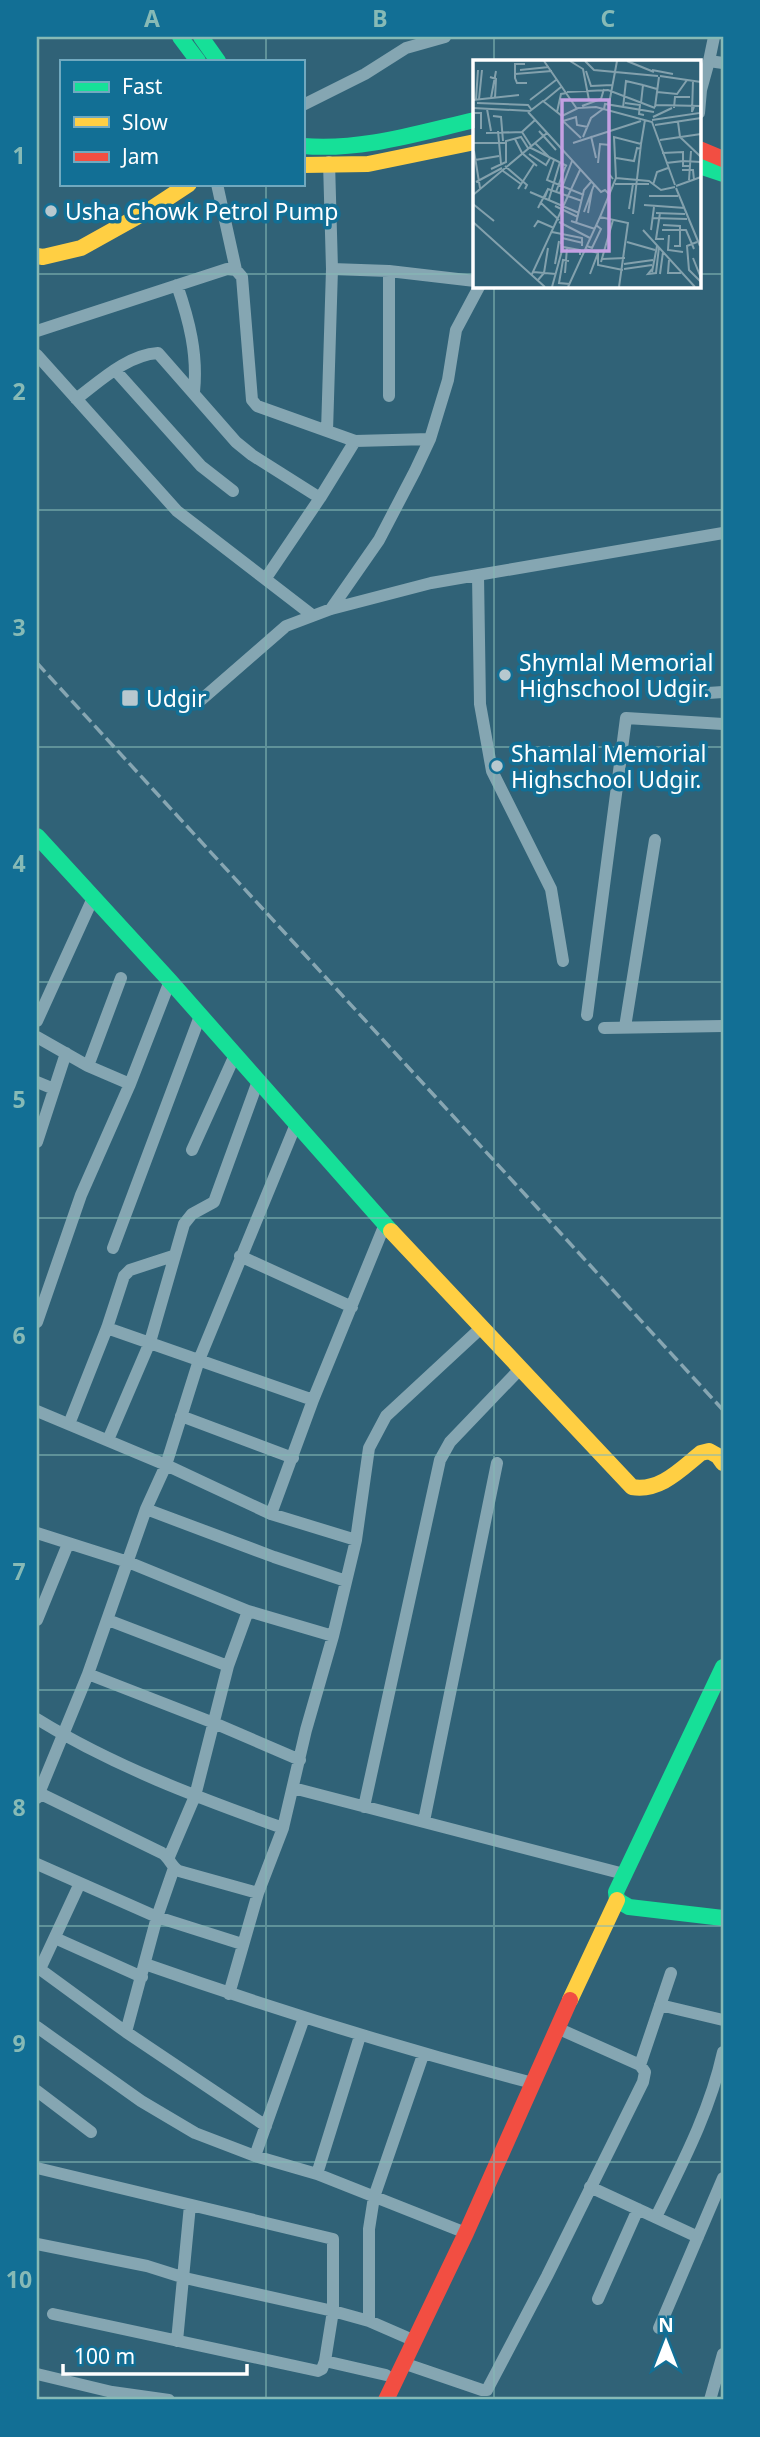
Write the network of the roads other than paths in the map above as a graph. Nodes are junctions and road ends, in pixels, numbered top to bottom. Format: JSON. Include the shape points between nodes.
{"nodes":[{"id":1,"x":180,"y":37,"type":"edge"},
{"id":2,"x":201,"y":37,"type":"edge"},
{"id":3,"x":445,"y":37,"type":"edge"},
{"id":4,"x":714,"y":37,"type":"edge"},
{"id":5,"x":197,"y":60,"type":"edge"},
{"id":6,"x":217,"y":60,"type":"edge"},
{"id":7,"x":709,"y":61,"type":"junction"},
{"id":8,"x":723,"y":63,"type":"edge"},
{"id":9,"x":700,"y":102,"type":"edge"},
{"id":10,"x":304,"y":105,"type":"edge"},
{"id":11,"x":473,"y":120,"type":"edge"},
{"id":12,"x":473,"y":142,"type":"edge"},
{"id":13,"x":304,"y":146,"type":"edge"},
{"id":14,"x":328,"y":148,"type":"junction"},
{"id":15,"x":700,"y":149,"type":"edge"},
{"id":16,"x":723,"y":159,"type":"edge"},
{"id":17,"x":304,"y":165,"type":"edge"},
{"id":18,"x":700,"y":166,"type":"edge"},
{"id":19,"x":329,"y":168,"type":"junction"},
{"id":20,"x":723,"y":173,"type":"edge"},
{"id":21,"x":186,"y":186,"type":"edge"},
{"id":22,"x":217,"y":186,"type":"edge"},
{"id":23,"x":37,"y":256,"type":"edge"},
{"id":24,"x":332,"y":269,"type":"junction"},
{"id":25,"x":236,"y":270,"type":"junction"},
{"id":26,"x":389,"y":271,"type":"junction"},
{"id":27,"x":473,"y":281,"type":"edge"},
{"id":28,"x":177,"y":285,"type":"junction"},
{"id":29,"x":479,"y":287,"type":"edge"},
{"id":30,"x":37,"y":331,"type":"edge"},
{"id":31,"x":37,"y":355,"type":"edge"},
{"id":32,"x":115,"y":370,"type":"junction"},
{"id":33,"x":194,"y":391,"type":"junction"},
{"id":34,"x":389,"y":396,"type":"dead end"},
{"id":35,"x":76,"y":399,"type":"junction"},
{"id":36,"x":327,"y":431,"type":"junction"},
{"id":37,"x":430,"y":439,"type":"junction"},
{"id":38,"x":355,"y":441,"type":"junction"},
{"id":39,"x":233,"y":491,"type":"dead end"},
{"id":40,"x":320,"y":498,"type":"junction"},
{"id":41,"x":723,"y":533,"type":"edge"},
{"id":42,"x":478,"y":575,"type":"junction"},
{"id":43,"x":266,"y":578,"type":"junction"},
{"id":44,"x":331,"y":608,"type":"junction"},
{"id":45,"x":312,"y":615,"type":"junction"},
{"id":46,"x":723,"y":692,"type":"edge"},
{"id":47,"x":678,"y":695,"type":"dead end"},
{"id":48,"x":188,"y":701,"type":"dead end"},
{"id":49,"x":723,"y":724,"type":"edge"},
{"id":50,"x":37,"y":836,"type":"edge"},
{"id":51,"x":654,"y":840,"type":"dead end"},
{"id":52,"x":93,"y":898,"type":"junction"},
{"id":53,"x":563,"y":961,"type":"dead end"},
{"id":54,"x":121,"y":978,"type":"dead end"},
{"id":55,"x":170,"y":981,"type":"junction"},
{"id":56,"x":587,"y":1015,"type":"dead end"},
{"id":57,"x":200,"y":1016,"type":"junction"},
{"id":58,"x":37,"y":1021,"type":"edge"},
{"id":59,"x":723,"y":1026,"type":"edge"},
{"id":60,"x":625,"y":1027,"type":"junction"},
{"id":61,"x":604,"y":1028,"type":"dead end"},
{"id":62,"x":37,"y":1037,"type":"edge"},
{"id":63,"x":66,"y":1053,"type":"junction"},
{"id":64,"x":235,"y":1055,"type":"junction"},
{"id":65,"x":88,"y":1066,"type":"junction"},
{"id":66,"x":258,"y":1081,"type":"junction"},
{"id":67,"x":37,"y":1082,"type":"edge"},
{"id":68,"x":130,"y":1084,"type":"junction"},
{"id":69,"x":54,"y":1088,"type":"junction"},
{"id":70,"x":296,"y":1124,"type":"junction"},
{"id":71,"x":37,"y":1142,"type":"edge"},
{"id":72,"x":192,"y":1150,"type":"dead end"},
{"id":73,"x":385,"y":1224,"type":"junction"},
{"id":74,"x":113,"y":1248,"type":"dead end"},
{"id":75,"x":173,"y":1256,"type":"junction"},
{"id":76,"x":240,"y":1256,"type":"junction"},
{"id":77,"x":352,"y":1307,"type":"junction"},
{"id":78,"x":37,"y":1322,"type":"edge"},
{"id":79,"x":107,"y":1328,"type":"junction"},
{"id":80,"x":481,"y":1328,"type":"junction"},
{"id":81,"x":150,"y":1342,"type":"junction"},
{"id":82,"x":199,"y":1360,"type":"junction"},
{"id":83,"x":520,"y":1369,"type":"junction"},
{"id":84,"x":313,"y":1400,"type":"junction"},
{"id":85,"x":37,"y":1411,"type":"edge"},
{"id":86,"x":180,"y":1416,"type":"junction"},
{"id":87,"x":69,"y":1424,"type":"junction"},
{"id":88,"x":108,"y":1440,"type":"junction"},
{"id":89,"x":293,"y":1458,"type":"junction"},
{"id":90,"x":497,"y":1463,"type":"dead end"},
{"id":91,"x":723,"y":1463,"type":"edge"},
{"id":92,"x":166,"y":1465,"type":"junction"},
{"id":93,"x":146,"y":1509,"type":"junction"},
{"id":94,"x":271,"y":1514,"type":"junction"},
{"id":95,"x":37,"y":1533,"type":"edge"},
{"id":96,"x":356,"y":1540,"type":"junction"},
{"id":97,"x":68,"y":1544,"type":"junction"},
{"id":98,"x":128,"y":1562,"type":"junction"},
{"id":99,"x":346,"y":1581,"type":"junction"},
{"id":100,"x":248,"y":1611,"type":"junction"},
{"id":101,"x":37,"y":1620,"type":"edge"},
{"id":102,"x":107,"y":1620,"type":"junction"},
{"id":103,"x":333,"y":1636,"type":"junction"},
{"id":104,"x":228,"y":1666,"type":"junction"},
{"id":105,"x":723,"y":1667,"type":"edge"},
{"id":106,"x":88,"y":1674,"type":"junction"},
{"id":107,"x":37,"y":1719,"type":"edge"},
{"id":108,"x":214,"y":1723,"type":"junction"},
{"id":109,"x":63,"y":1736,"type":"junction"},
{"id":110,"x":300,"y":1760,"type":"junction"},
{"id":111,"x":293,"y":1788,"type":"junction"},
{"id":112,"x":38,"y":1795,"type":"edge"},
{"id":113,"x":195,"y":1796,"type":"junction"},
{"id":114,"x":363,"y":1807,"type":"junction"},
{"id":115,"x":424,"y":1821,"type":"junction"},
{"id":116,"x":283,"y":1828,"type":"junction"},
{"id":117,"x":172,"y":1863,"type":"junction"},
{"id":118,"x":37,"y":1864,"type":"edge"},
{"id":119,"x":624,"y":1874,"type":"junction"},
{"id":120,"x":80,"y":1883,"type":"junction"},
{"id":121,"x":258,"y":1893,"type":"junction"},
{"id":122,"x":617,"y":1900,"type":"junction"},
{"id":123,"x":157,"y":1917,"type":"junction"},
{"id":124,"x":723,"y":1918,"type":"edge"},
{"id":125,"x":55,"y":1938,"type":"junction"},
{"id":126,"x":242,"y":1944,"type":"junction"},
{"id":127,"x":145,"y":1964,"type":"junction"},
{"id":128,"x":38,"y":1968,"type":"edge"},
{"id":129,"x":670,"y":1973,"type":"dead end"},
{"id":130,"x":142,"y":1977,"type":"junction"},
{"id":131,"x":229,"y":1994,"type":"junction"},
{"id":132,"x":660,"y":2005,"type":"junction"},
{"id":133,"x":304,"y":2018,"type":"junction"},
{"id":134,"x":723,"y":2020,"type":"edge"},
{"id":135,"x":37,"y":2027,"type":"edge"},
{"id":136,"x":557,"y":2028,"type":"junction"},
{"id":137,"x":126,"y":2032,"type":"junction"},
{"id":138,"x":360,"y":2036,"type":"junction"},
{"id":139,"x":723,"y":2052,"type":"edge"},
{"id":140,"x":424,"y":2055,"type":"junction"},
{"id":141,"x":640,"y":2066,"type":"junction"},
{"id":142,"x":533,"y":2083,"type":"junction"},
{"id":143,"x":37,"y":2091,"type":"edge"},
{"id":144,"x":266,"y":2126,"type":"junction"},
{"id":145,"x":91,"y":2132,"type":"dead end"},
{"id":146,"x":255,"y":2156,"type":"junction"},
{"id":147,"x":37,"y":2168,"type":"edge"},
{"id":148,"x":317,"y":2174,"type":"junction"},
{"id":149,"x":723,"y":2178,"type":"edge"},
{"id":150,"x":590,"y":2187,"type":"junction"},
{"id":151,"x":374,"y":2197,"type":"junction"},
{"id":152,"x":190,"y":2205,"type":"junction"},
{"id":153,"x":638,"y":2209,"type":"junction"},
{"id":154,"x":656,"y":2217,"type":"junction"},
{"id":155,"x":466,"y":2233,"type":"junction"},
{"id":156,"x":698,"y":2237,"type":"junction"},
{"id":157,"x":37,"y":2244,"type":"edge"},
{"id":158,"x":185,"y":2278,"type":"junction"},
{"id":159,"x":597,"y":2299,"type":"dead end"},
{"id":160,"x":333,"y":2311,"type":"junction"},
{"id":161,"x":53,"y":2314,"type":"dead end"},
{"id":162,"x":369,"y":2321,"type":"junction"},
{"id":163,"x":659,"y":2328,"type":"dead end"},
{"id":164,"x":177,"y":2341,"type":"junction"},
{"id":165,"x":415,"y":2341,"type":"junction"},
{"id":166,"x":723,"y":2354,"type":"edge"},
{"id":167,"x":325,"y":2361,"type":"junction"},
{"id":168,"x":403,"y":2363,"type":"junction"},
{"id":169,"x":37,"y":2374,"type":"edge"},
{"id":170,"x":386,"y":2375,"type":"dead end"},
{"id":171,"x":91,"y":2394,"type":"edge"},
{"id":172,"x":153,"y":2399,"type":"edge"},
{"id":173,"x":169,"y":2400,"type":"edge"},
{"id":174,"x":386,"y":2400,"type":"edge"},
{"id":175,"x":710,"y":2400,"type":"edge"}],
"edges":[{"from":1,"to":5,"type":"main road"},
{"from":2,"to":6,"type":"main road"},
{"from":3,"to":10,"type":"street","via":[[406,48],[365,75]]},
{"from":4,"to":7,"type":"street"},
{"from":7,"to":8,"type":"street"},
{"from":7,"to":9,"type":"street"},
{"from":11,"to":14,"type":"main road","via":[[374,143]]},
{"from":12,"to":19,"type":"main road","via":[[365,166]]},
{"from":13,"to":14,"type":"main road"},
{"from":14,"to":19,"type":"street"},
{"from":15,"to":16,"type":"main road"},
{"from":17,"to":19,"type":"main road"},
{"from":18,"to":20,"type":"main road"},
{"from":19,"to":24,"type":"street"},
{"from":21,"to":23,"type":"main road","via":[[81,248]]},
{"from":22,"to":25,"type":"street"},
{"from":24,"to":26,"type":"street"},
{"from":24,"to":36,"type":"street"},
{"from":25,"to":28,"type":"street"},
{"from":25,"to":36,"type":"street","via":[[242,277],[252,400],[257,407]]},
{"from":26,"to":27,"type":"street"},
{"from":26,"to":34,"type":"street"},
{"from":28,"to":30,"type":"street"},
{"from":28,"to":33,"type":"street","via":[[195,360]]},
{"from":29,"to":37,"type":"street","via":[[456,330],[448,380]]},
{"from":31,"to":35,"type":"street"},
{"from":32,"to":33,"type":"street","via":[[145,354],[158,353]]},
{"from":32,"to":35,"type":"street"},
{"from":32,"to":39,"type":"street","via":[[201,466]]},
{"from":33,"to":40,"type":"street","via":[[236,442]]},
{"from":35,"to":43,"type":"street","via":[[177,511]]},
{"from":36,"to":38,"type":"street"},
{"from":37,"to":38,"type":"street"},
{"from":37,"to":44,"type":"street","via":[[379,540]]},
{"from":38,"to":40,"type":"street"},
{"from":40,"to":43,"type":"street"},
{"from":41,"to":42,"type":"street"},
{"from":42,"to":44,"type":"street"},
{"from":42,"to":53,"type":"street","via":[[480,704],[492,771],[551,889]]},
{"from":43,"to":45,"type":"street"},
{"from":44,"to":45,"type":"street"},
{"from":45,"to":48,"type":"street","via":[[286,626],[201,700]]},
{"from":46,"to":47,"type":"street"},
{"from":49,"to":56,"type":"street","via":[[626,718]]},
{"from":50,"to":52,"type":"main road"},
{"from":51,"to":60,"type":"street"},
{"from":52,"to":55,"type":"main road"},
{"from":52,"to":58,"type":"street"},
{"from":54,"to":65,"type":"street"},
{"from":55,"to":57,"type":"main road"},
{"from":55,"to":68,"type":"street"},
{"from":57,"to":64,"type":"main road"},
{"from":57,"to":74,"type":"street"},
{"from":59,"to":60,"type":"street"},
{"from":60,"to":61,"type":"street"},
{"from":62,"to":63,"type":"street"},
{"from":63,"to":65,"type":"street"},
{"from":63,"to":69,"type":"street"},
{"from":64,"to":66,"type":"main road"},
{"from":64,"to":72,"type":"street"},
{"from":65,"to":68,"type":"street"},
{"from":66,"to":70,"type":"main road"},
{"from":66,"to":75,"type":"street","via":[[214,1202],[184,1224]]},
{"from":67,"to":69,"type":"street"},
{"from":68,"to":78,"type":"street","via":[[81,1195]]},
{"from":69,"to":71,"type":"street"},
{"from":70,"to":73,"type":"main road"},
{"from":70,"to":76,"type":"street"},
{"from":73,"to":77,"type":"street"},
{"from":73,"to":80,"type":"main road"},
{"from":75,"to":79,"type":"street","via":[[124,1276]]},
{"from":75,"to":81,"type":"street"},
{"from":76,"to":77,"type":"street"},
{"from":76,"to":82,"type":"street"},
{"from":77,"to":84,"type":"street"},
{"from":79,"to":81,"type":"street"},
{"from":79,"to":87,"type":"street"},
{"from":80,"to":83,"type":"main road"},
{"from":80,"to":96,"type":"street","via":[[386,1416],[376,1432],[369,1448]]},
{"from":81,"to":82,"type":"street"},
{"from":81,"to":88,"type":"street"},
{"from":82,"to":84,"type":"street"},
{"from":82,"to":86,"type":"street"},
{"from":83,"to":91,"type":"main road","via":[[632,1487],[652,1489],[701,1453],[709,1451]]},
{"from":83,"to":114,"type":"street","via":[[450,1442],[440,1460]]},
{"from":84,"to":89,"type":"street"},
{"from":85,"to":87,"type":"street"},
{"from":86,"to":89,"type":"street"},
{"from":86,"to":92,"type":"street"},
{"from":87,"to":88,"type":"street"},
{"from":88,"to":92,"type":"street"},
{"from":89,"to":94,"type":"street"},
{"from":90,"to":115,"type":"street"},
{"from":92,"to":93,"type":"street"},
{"from":92,"to":94,"type":"street"},
{"from":93,"to":98,"type":"street"},
{"from":93,"to":99,"type":"street"},
{"from":94,"to":96,"type":"street"},
{"from":95,"to":97,"type":"street"},
{"from":96,"to":99,"type":"street"},
{"from":97,"to":98,"type":"street"},
{"from":97,"to":101,"type":"street"},
{"from":98,"to":100,"type":"street"},
{"from":98,"to":102,"type":"street"},
{"from":99,"to":103,"type":"street"},
{"from":100,"to":103,"type":"street"},
{"from":100,"to":104,"type":"street"},
{"from":102,"to":104,"type":"street"},
{"from":102,"to":106,"type":"street"},
{"from":103,"to":110,"type":"street"},
{"from":104,"to":108,"type":"street"},
{"from":105,"to":119,"type":"main road"},
{"from":106,"to":108,"type":"street"},
{"from":106,"to":109,"type":"street"},
{"from":107,"to":109,"type":"street"},
{"from":108,"to":110,"type":"street"},
{"from":108,"to":113,"type":"street"},
{"from":109,"to":112,"type":"street"},
{"from":109,"to":113,"type":"street"},
{"from":110,"to":111,"type":"street"},
{"from":111,"to":114,"type":"street"},
{"from":111,"to":116,"type":"street"},
{"from":112,"to":117,"type":"street"},
{"from":113,"to":116,"type":"street"},
{"from":113,"to":117,"type":"street"},
{"from":114,"to":115,"type":"street"},
{"from":115,"to":119,"type":"street"},
{"from":116,"to":121,"type":"street"},
{"from":117,"to":121,"type":"street"},
{"from":117,"to":123,"type":"street"},
{"from":118,"to":120,"type":"street"},
{"from":119,"to":122,"type":"main road"},
{"from":120,"to":123,"type":"street"},
{"from":120,"to":125,"type":"street"},
{"from":121,"to":126,"type":"street"},
{"from":122,"to":124,"type":"main road","via":[[629,1907]]},
{"from":122,"to":136,"type":"main road"},
{"from":123,"to":126,"type":"street"},
{"from":123,"to":127,"type":"street"},
{"from":125,"to":128,"type":"street"},
{"from":125,"to":130,"type":"street"},
{"from":126,"to":131,"type":"street"},
{"from":127,"to":130,"type":"street"},
{"from":127,"to":131,"type":"street"},
{"from":128,"to":137,"type":"street"},
{"from":129,"to":132,"type":"street"},
{"from":130,"to":137,"type":"street"},
{"from":131,"to":133,"type":"street"},
{"from":132,"to":134,"type":"street"},
{"from":132,"to":141,"type":"street"},
{"from":133,"to":138,"type":"street"},
{"from":133,"to":144,"type":"street"},
{"from":135,"to":146,"type":"street","via":[[195,2133]]},
{"from":136,"to":141,"type":"street"},
{"from":136,"to":142,"type":"main road"},
{"from":137,"to":144,"type":"street"},
{"from":138,"to":140,"type":"street"},
{"from":138,"to":148,"type":"street"},
{"from":139,"to":154,"type":"street","via":[[698,2129]]},
{"from":140,"to":142,"type":"street"},
{"from":140,"to":151,"type":"street"},
{"from":141,"to":150,"type":"street","via":[[645,2072],[643,2082]]},
{"from":142,"to":155,"type":"main road"},
{"from":143,"to":145,"type":"street"},
{"from":144,"to":146,"type":"street"},
{"from":146,"to":148,"type":"street"},
{"from":147,"to":152,"type":"street"},
{"from":148,"to":151,"type":"street"},
{"from":149,"to":156,"type":"street"},
{"from":150,"to":153,"type":"street"},
{"from":150,"to":168,"type":"street","via":[[486,2389]]},
{"from":151,"to":155,"type":"street"},
{"from":151,"to":162,"type":"street","via":[[369,2229]]},
{"from":152,"to":158,"type":"street"},
{"from":152,"to":160,"type":"street","via":[[333,2239]]},
{"from":153,"to":154,"type":"street"},
{"from":153,"to":159,"type":"street"},
{"from":154,"to":156,"type":"street"},
{"from":155,"to":165,"type":"main road"},
{"from":156,"to":163,"type":"street"},
{"from":157,"to":158,"type":"street"},
{"from":158,"to":160,"type":"street"},
{"from":158,"to":164,"type":"street"},
{"from":160,"to":162,"type":"street"},
{"from":160,"to":167,"type":"street"},
{"from":161,"to":164,"type":"street"},
{"from":162,"to":165,"type":"street"},
{"from":164,"to":167,"type":"street","via":[[313,2370],[322,2369]]},
{"from":165,"to":168,"type":"main road"},
{"from":166,"to":175,"type":"street"},
{"from":167,"to":170,"type":"street"},
{"from":168,"to":174,"type":"main road"},
{"from":169,"to":171,"type":"street"},
{"from":171,"to":172,"type":"street"},
{"from":172,"to":173,"type":"street"}]}
